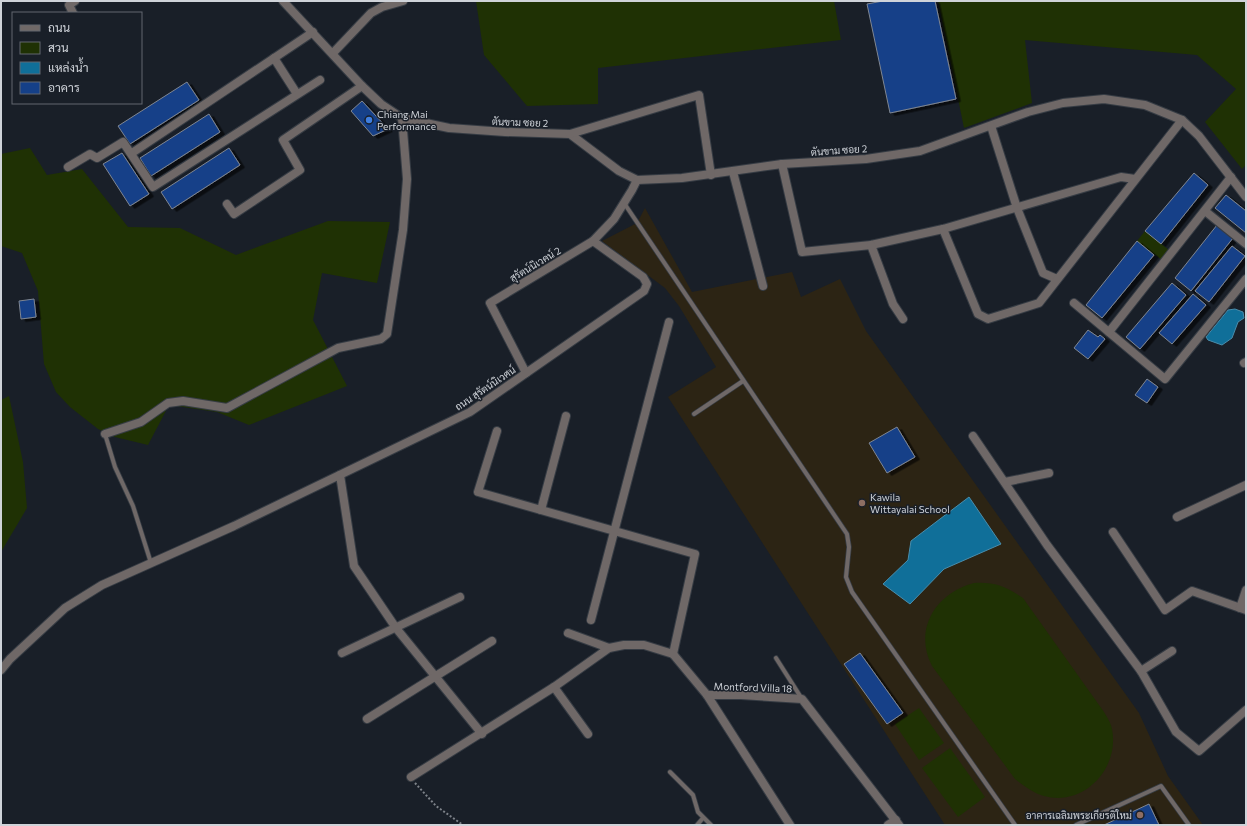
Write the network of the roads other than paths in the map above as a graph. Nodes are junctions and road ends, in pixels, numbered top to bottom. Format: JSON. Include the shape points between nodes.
{"nodes":[{"id":1,"x":74,"y":1,"type":"edge"},
{"id":2,"x":283,"y":1,"type":"edge"},
{"id":3,"x":404,"y":1,"type":"edge"},
{"id":4,"x":72,"y":12,"type":"edge"},
{"id":5,"x":313,"y":32,"type":"junction"},
{"id":6,"x":333,"y":53,"type":"junction"},
{"id":7,"x":274,"y":58,"type":"junction"},
{"id":8,"x":320,"y":80,"type":"dead end"},
{"id":9,"x":362,"y":86,"type":"junction"},
{"id":10,"x":298,"y":94,"type":"junction"},
{"id":11,"x":402,"y":118,"type":"junction"},
{"id":12,"x":1182,"y":120,"type":"junction"},
{"id":13,"x":991,"y":126,"type":"junction"},
{"id":14,"x":570,"y":134,"type":"junction"},
{"id":15,"x":132,"y":153,"type":"junction"},
{"id":16,"x":782,"y":164,"type":"junction"},
{"id":17,"x":68,"y":167,"type":"dead end"},
{"id":18,"x":733,"y":172,"type":"junction"},
{"id":19,"x":711,"y":174,"type":"junction"},
{"id":20,"x":1231,"y":177,"type":"junction"},
{"id":21,"x":637,"y":180,"type":"junction"},
{"id":22,"x":1135,"y":180,"type":"junction"},
{"id":23,"x":1246,"y":197,"type":"edge"},
{"id":24,"x":624,"y":203,"type":"junction"},
{"id":25,"x":227,"y":204,"type":"dead end"},
{"id":26,"x":1017,"y":208,"type":"junction"},
{"id":27,"x":1205,"y":211,"type":"junction"},
{"id":28,"x":943,"y":229,"type":"junction"},
{"id":29,"x":593,"y":241,"type":"junction"},
{"id":30,"x":1246,"y":244,"type":"edge"},
{"id":31,"x":871,"y":245,"type":"junction"},
{"id":32,"x":1057,"y":279,"type":"junction"},
{"id":33,"x":1246,"y":279,"type":"edge"},
{"id":34,"x":763,"y":286,"type":"dead end"},
{"id":35,"x":1074,"y":303,"type":"dead end"},
{"id":36,"x":903,"y":319,"type":"dead end"},
{"id":37,"x":669,"y":322,"type":"dead end"},
{"id":38,"x":1109,"y":332,"type":"junction"},
{"id":39,"x":526,"y":373,"type":"junction"},
{"id":40,"x":743,"y":381,"type":"junction"},
{"id":41,"x":694,"y":414,"type":"dead end"},
{"id":42,"x":566,"y":416,"type":"dead end"},
{"id":43,"x":497,"y":431,"type":"dead end"},
{"id":44,"x":105,"y":434,"type":"joint"},
{"id":45,"x":973,"y":436,"type":"dead end"},
{"id":46,"x":1049,"y":473,"type":"dead end"},
{"id":47,"x":340,"y":475,"type":"junction"},
{"id":48,"x":1005,"y":482,"type":"junction"},
{"id":49,"x":1246,"y":485,"type":"edge"},
{"id":50,"x":541,"y":510,"type":"junction"},
{"id":51,"x":1177,"y":517,"type":"dead end"},
{"id":52,"x":615,"y":531,"type":"junction"},
{"id":53,"x":1113,"y":532,"type":"dead end"},
{"id":54,"x":151,"y":563,"type":"junction"},
{"id":55,"x":1246,"y":590,"type":"edge"},
{"id":56,"x":460,"y":597,"type":"dead end"},
{"id":57,"x":1243,"y":609,"type":"edge"},
{"id":58,"x":591,"y":620,"type":"dead end"},
{"id":59,"x":396,"y":628,"type":"junction"},
{"id":60,"x":568,"y":633,"type":"dead end"},
{"id":61,"x":492,"y":641,"type":"dead end"},
{"id":62,"x":609,"y":648,"type":"junction"},
{"id":63,"x":1172,"y":651,"type":"dead end"},
{"id":64,"x":342,"y":653,"type":"dead end"},
{"id":65,"x":673,"y":654,"type":"junction"},
{"id":66,"x":776,"y":658,"type":"dead end"},
{"id":67,"x":1,"y":670,"type":"edge"},
{"id":68,"x":1141,"y":671,"type":"junction"},
{"id":69,"x":436,"y":677,"type":"junction"},
{"id":70,"x":554,"y":687,"type":"junction"},
{"id":71,"x":707,"y":695,"type":"junction"},
{"id":72,"x":802,"y":699,"type":"junction"},
{"id":73,"x":1246,"y":710,"type":"edge"},
{"id":74,"x":367,"y":719,"type":"dead end"},
{"id":75,"x":482,"y":734,"type":"junction"},
{"id":76,"x":588,"y":734,"type":"dead end"},
{"id":77,"x":670,"y":772,"type":"dead end"},
{"id":78,"x":411,"y":777,"type":"road end"},
{"id":79,"x":703,"y":818,"type":"junction"},
{"id":80,"x":898,"y":823,"type":"edge"},
{"id":81,"x":697,"y":825,"type":"edge"},
{"id":82,"x":711,"y":825,"type":"edge"},
{"id":83,"x":790,"y":825,"type":"edge"},
{"id":84,"x":888,"y":825,"type":"edge"},
{"id":85,"x":1015,"y":825,"type":"edge"},
{"id":86,"x":1076,"y":825,"type":"edge"},
{"id":87,"x":1189,"y":825,"type":"edge"}],
"edges":[{"from":1,"to":4,"type":"street","via":[[69,5]]},
{"from":2,"to":5,"type":"street"},
{"from":3,"to":6,"type":"street","via":[[371,13]]},
{"from":5,"to":6,"type":"street"},
{"from":5,"to":7,"type":"street"},
{"from":6,"to":9,"type":"street"},
{"from":7,"to":10,"type":"street"},
{"from":7,"to":15,"type":"street"},
{"from":8,"to":10,"type":"street"},
{"from":9,"to":11,"type":"street","via":[[381,104]]},
{"from":9,"to":25,"type":"street","via":[[282,140],[300,170],[234,214]]},
{"from":10,"to":15,"type":"street","via":[[153,187]]},
{"from":11,"to":14,"type":"street","name":"ตันขาม ซอย 2","via":[[449,128]]},
{"from":11,"to":44,"type":"street","via":[[407,179],[403,230],[387,334],[381,339],[338,348],[227,408],[183,401],[168,403],[141,422]]},
{"from":12,"to":13,"type":"street","name":"ตันขาม ซอย 2","via":[[1145,105],[1104,99],[1063,103],[1028,112]]},
{"from":12,"to":20,"type":"street","name":"ตันขาม ซอย 2","via":[[1199,136]]},
{"from":12,"to":22,"type":"street"},
{"from":13,"to":16,"type":"street","name":"ตันขาม ซอย 2","via":[[920,151],[866,159]]},
{"from":13,"to":26,"type":"street"},
{"from":14,"to":19,"type":"street","via":[[699,95]]},
{"from":14,"to":21,"type":"street","name":"ตันขาม ซอย 2","via":[[618,171]]},
{"from":15,"to":17,"type":"street","via":[[123,142],[97,158],[90,154]]},
{"from":16,"to":18,"type":"street","name":"ตันขาม ซอย 2"},
{"from":16,"to":31,"type":"street","via":[[802,252]]},
{"from":18,"to":19,"type":"street","name":"ตันขาม ซอย 2"},
{"from":18,"to":34,"type":"street"},
{"from":19,"to":21,"type":"street","name":"ตันขาม ซอย 2"},
{"from":20,"to":23,"type":"street","name":"ตันขาม ซอย 2"},
{"from":20,"to":27,"type":"street"},
{"from":21,"to":24,"type":"street","name":"สุรัตน์นิเวคน์ 2"},
{"from":22,"to":26,"type":"street","via":[[1121,177]]},
{"from":22,"to":32,"type":"street"},
{"from":24,"to":29,"type":"street","name":"สุรัตน์นิเวคน์ 2","via":[[614,219]]},
{"from":24,"to":40,"type":"lane"},
{"from":26,"to":28,"type":"street"},
{"from":26,"to":32,"type":"street","via":[[1044,273]]},
{"from":27,"to":30,"type":"street"},
{"from":27,"to":38,"type":"street"},
{"from":28,"to":31,"type":"street"},
{"from":28,"to":32,"type":"street","via":[[978,314],[988,319],[1039,303]]},
{"from":29,"to":39,"type":"street","name":"สุรัตน์นิเวคน์ 2","via":[[490,303]]},
{"from":29,"to":39,"type":"street","name":"ถนน สุรัตน์นิเวศน์","via":[[643,277],[647,284],[644,291]]},
{"from":31,"to":36,"type":"street","via":[[893,304]]},
{"from":33,"to":38,"type":"street","via":[[1165,379]]},
{"from":35,"to":38,"type":"street"},
{"from":37,"to":52,"type":"street"},
{"from":39,"to":47,"type":"street","name":"ถนน สุรัตน์นิเวศน์","via":[[470,412]]},
{"from":40,"to":41,"type":"lane"},
{"from":40,"to":85,"type":"lane","via":[[847,534],[849,547],[846,578],[852,592]]},
{"from":42,"to":50,"type":"street"},
{"from":43,"to":50,"type":"street","via":[[478,492]]},
{"from":44,"to":54,"type":"lane","via":[[115,467],[133,506]]},
{"from":45,"to":48,"type":"street"},
{"from":46,"to":48,"type":"street"},
{"from":47,"to":54,"type":"street","name":"ถนน สุรัตน์นิเวศน์"},
{"from":47,"to":59,"type":"street","via":[[354,566]]},
{"from":48,"to":68,"type":"street","via":[[1047,545]]},
{"from":49,"to":51,"type":"street"},
{"from":50,"to":52,"type":"street"},
{"from":52,"to":58,"type":"street"},
{"from":52,"to":65,"type":"street","via":[[695,554]]},
{"from":53,"to":57,"type":"street","via":[[1165,610],[1192,591]]},
{"from":54,"to":67,"type":"street","name":"ถนน สุรัตน์นิเวศน์","via":[[102,585],[65,608]]},
{"from":55,"to":57,"type":"street"},
{"from":56,"to":59,"type":"street"},
{"from":59,"to":64,"type":"street"},
{"from":59,"to":69,"type":"street"},
{"from":60,"to":62,"type":"street"},
{"from":61,"to":69,"type":"street"},
{"from":62,"to":65,"type":"street","via":[[644,645]]},
{"from":62,"to":70,"type":"street"},
{"from":63,"to":68,"type":"street"},
{"from":65,"to":71,"type":"street","name":"Montford Villa 18"},
{"from":66,"to":72,"type":"lane"},
{"from":68,"to":73,"type":"street","via":[[1176,732],[1199,751]]},
{"from":69,"to":74,"type":"street"},
{"from":69,"to":75,"type":"street"},
{"from":70,"to":75,"type":"street"},
{"from":70,"to":76,"type":"street"},
{"from":71,"to":72,"type":"street","name":"Montford Villa 18"},
{"from":71,"to":83,"type":"street"},
{"from":72,"to":80,"type":"street","name":"Montford Villa 18"},
{"from":75,"to":78,"type":"street"},
{"from":77,"to":79,"type":"lane","via":[[693,795],[698,812]]},
{"from":79,"to":81,"type":"lane"},
{"from":79,"to":82,"type":"lane"},
{"from":80,"to":84,"type":"street"},
{"from":86,"to":87,"type":"lane","via":[[1161,786]]}]}
